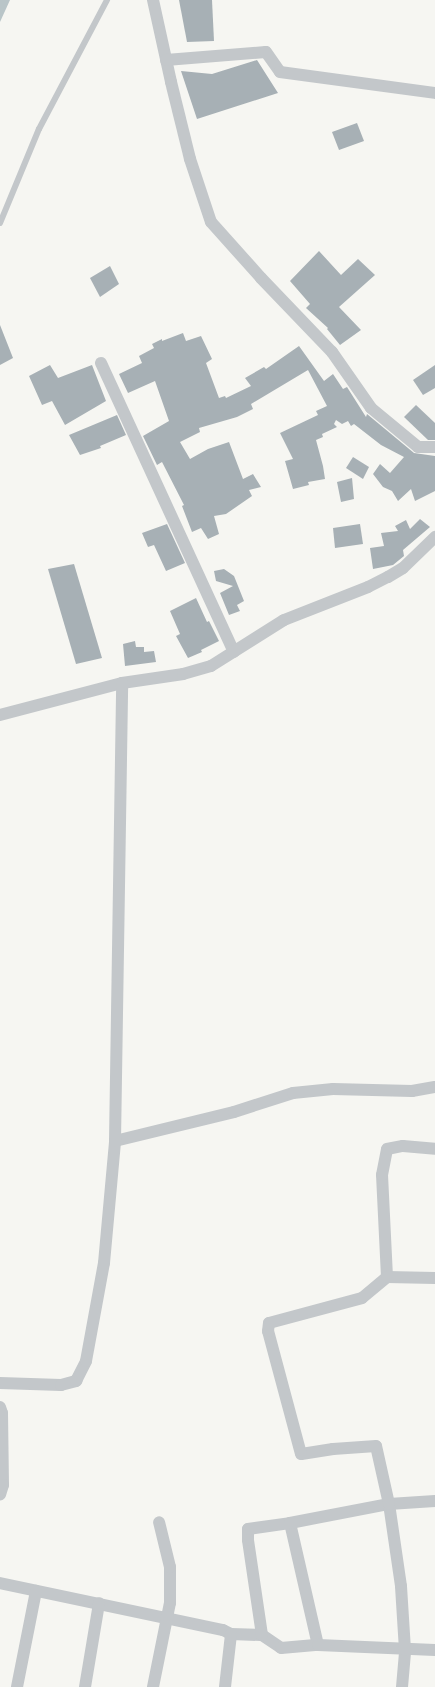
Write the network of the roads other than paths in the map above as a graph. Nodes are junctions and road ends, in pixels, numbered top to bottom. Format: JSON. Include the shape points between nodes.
{"nodes":[{"id":1,"x":107,"y":0,"type":"edge"},
{"id":2,"x":153,"y":0,"type":"edge"},
{"id":3,"x":166,"y":60,"type":"junction"},
{"id":4,"x":435,"y":93,"type":"edge"},
{"id":5,"x":0,"y":224,"type":"edge"},
{"id":6,"x":101,"y":363,"type":"dead end"},
{"id":7,"x":435,"y":447,"type":"edge"},
{"id":8,"x":435,"y":537,"type":"edge"},
{"id":9,"x":234,"y":652,"type":"junction"},
{"id":10,"x":122,"y":683,"type":"junction"},
{"id":11,"x":0,"y":715,"type":"edge"},
{"id":12,"x":435,"y":1087,"type":"edge"},
{"id":13,"x":115,"y":1141,"type":"junction"},
{"id":14,"x":435,"y":1149,"type":"edge"},
{"id":15,"x":387,"y":1277,"type":"junction"},
{"id":16,"x":435,"y":1278,"type":"edge"},
{"id":17,"x":0,"y":1383,"type":"edge"},
{"id":18,"x":0,"y":1407,"type":"edge"},
{"id":19,"x":0,"y":1495,"type":"edge"},
{"id":20,"x":435,"y":1501,"type":"edge"},
{"id":21,"x":389,"y":1504,"type":"junction"},
{"id":22,"x":159,"y":1522,"type":"dead end"},
{"id":23,"x":290,"y":1523,"type":"junction"},
{"id":24,"x":0,"y":1583,"type":"edge"},
{"id":25,"x":36,"y":1591,"type":"junction"},
{"id":26,"x":99,"y":1603,"type":"junction"},
{"id":27,"x":166,"y":1618,"type":"junction"},
{"id":28,"x":231,"y":1634,"type":"junction"},
{"id":29,"x":262,"y":1635,"type":"junction"},
{"id":30,"x":318,"y":1645,"type":"junction"},
{"id":31,"x":405,"y":1650,"type":"junction"},
{"id":32,"x":435,"y":1650,"type":"edge"},
{"id":33,"x":17,"y":1687,"type":"edge"},
{"id":34,"x":85,"y":1687,"type":"edge"},
{"id":35,"x":153,"y":1687,"type":"edge"},
{"id":36,"x":225,"y":1687,"type":"edge"},
{"id":37,"x":402,"y":1687,"type":"edge"}],
"edges":[{"from":1,"to":5,"type":"lane","via":[[38,129]]},
{"from":2,"to":3,"type":"street"},
{"from":3,"to":4,"type":"street","via":[[266,52],[280,72]]},
{"from":3,"to":7,"type":"street","via":[[190,159],[211,222],[332,352],[371,408],[418,447]]},
{"from":6,"to":9,"type":"street"},
{"from":8,"to":9,"type":"street","via":[[403,568],[388,577],[284,620]]},
{"from":9,"to":10,"type":"street","via":[[197,671]]},
{"from":10,"to":11,"type":"street"},
{"from":10,"to":13,"type":"street"},
{"from":12,"to":13,"type":"street","via":[[412,1091],[333,1089],[293,1093],[234,1112]]},
{"from":13,"to":17,"type":"street","via":[[104,1263],[86,1361],[76,1381],[61,1385]]},
{"from":14,"to":15,"type":"street","via":[[403,1146],[387,1149],[382,1175]]},
{"from":15,"to":16,"type":"street"},
{"from":15,"to":21,"type":"street","via":[[362,1298],[269,1323],[268,1331],[301,1454],[376,1446]]},
{"from":18,"to":19,"type":"street","via":[[3,1485]]},
{"from":20,"to":21,"type":"street"},
{"from":21,"to":23,"type":"street"},
{"from":21,"to":31,"type":"street","via":[[401,1586]]},
{"from":22,"to":27,"type":"street","via":[[170,1567],[170,1603]]},
{"from":23,"to":29,"type":"street","via":[[248,1529]]},
{"from":23,"to":30,"type":"street"},
{"from":24,"to":25,"type":"street"},
{"from":25,"to":26,"type":"street"},
{"from":25,"to":33,"type":"street"},
{"from":26,"to":27,"type":"street"},
{"from":26,"to":34,"type":"street"},
{"from":27,"to":28,"type":"street"},
{"from":27,"to":35,"type":"street"},
{"from":28,"to":29,"type":"street"},
{"from":28,"to":36,"type":"street"},
{"from":29,"to":30,"type":"street","via":[[281,1648]]},
{"from":30,"to":31,"type":"street"},
{"from":31,"to":32,"type":"street"},
{"from":31,"to":37,"type":"street"}]}
